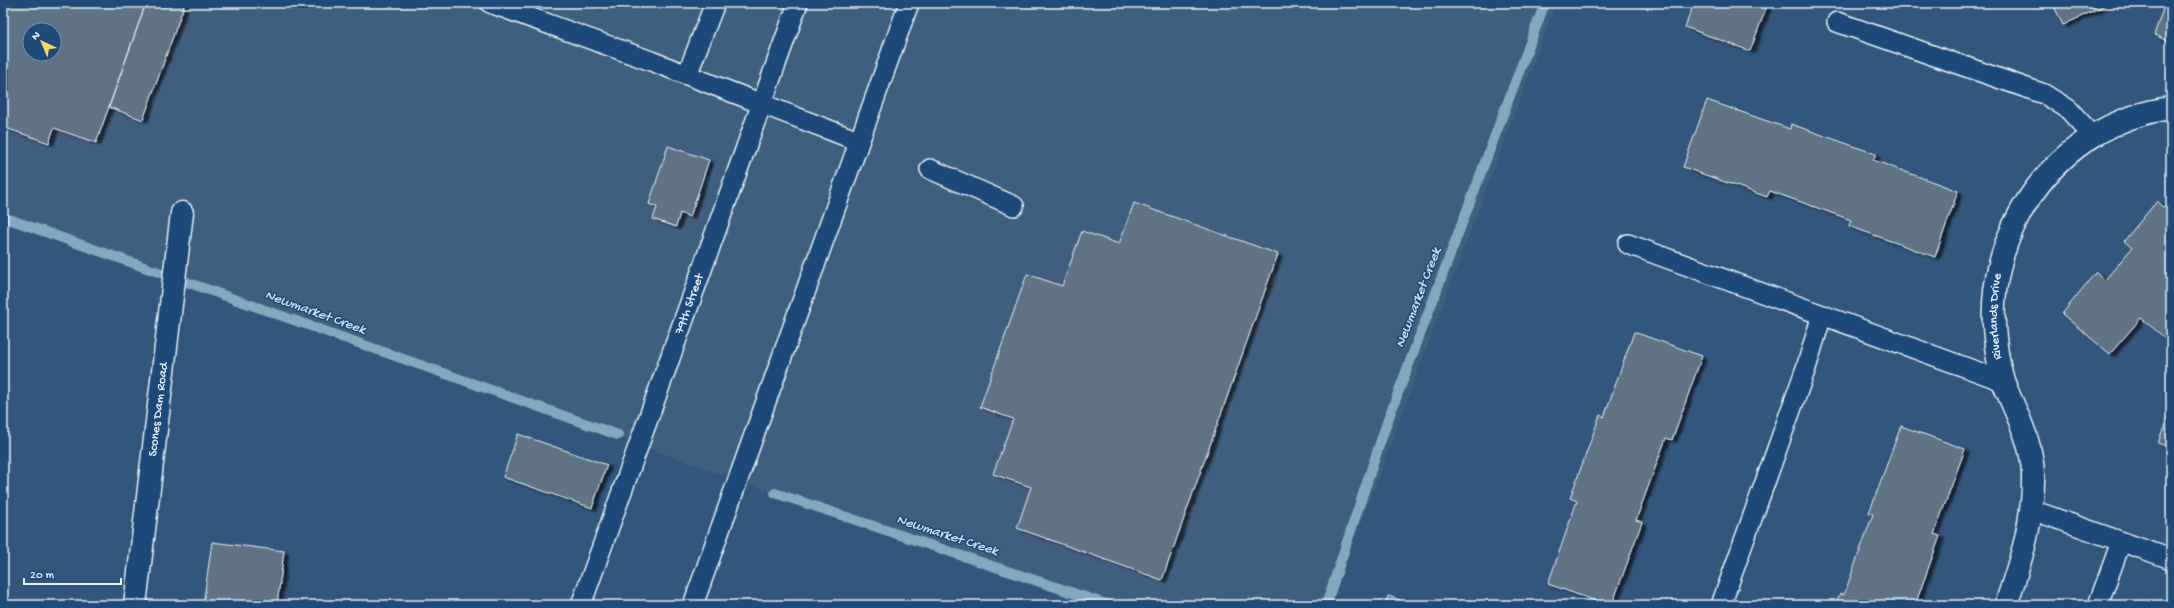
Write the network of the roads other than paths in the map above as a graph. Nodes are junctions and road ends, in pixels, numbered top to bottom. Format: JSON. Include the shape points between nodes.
{"nodes":[{"id":1,"x":490,"y":3,"type":"edge"},
{"id":2,"x":715,"y":3,"type":"edge"},
{"id":3,"x":798,"y":3,"type":"edge"},
{"id":4,"x":909,"y":3,"type":"edge"},
{"id":5,"x":1837,"y":22,"type":"dead end"},
{"id":6,"x":688,"y":75,"type":"junction"},
{"id":7,"x":763,"y":104,"type":"junction"},
{"id":8,"x":2171,"y":108,"type":"edge"},
{"id":9,"x":2093,"y":136,"type":"junction"},
{"id":10,"x":858,"y":141,"type":"junction"},
{"id":11,"x":930,"y":169,"type":"dead end"},
{"id":12,"x":1014,"y":206,"type":"dead end"},
{"id":13,"x":182,"y":213,"type":"dead end"},
{"id":14,"x":1628,"y":244,"type":"dead end"},
{"id":15,"x":1822,"y":315,"type":"junction"},
{"id":16,"x":2004,"y":380,"type":"junction"},
{"id":17,"x":2032,"y":510,"type":"junction"},
{"id":18,"x":2121,"y":542,"type":"junction"},
{"id":19,"x":2171,"y":560,"type":"edge"},
{"id":20,"x":135,"y":605,"type":"edge"},
{"id":21,"x":581,"y":605,"type":"edge"},
{"id":22,"x":692,"y":605,"type":"edge"},
{"id":23,"x":1721,"y":605,"type":"edge"},
{"id":24,"x":2006,"y":605,"type":"edge"},
{"id":25,"x":2098,"y":605,"type":"edge"}],
"edges":[{"from":1,"to":6,"type":"lane"},
{"from":2,"to":6,"type":"lane"},
{"from":3,"to":7,"type":"lane","name":"79th Street"},
{"from":4,"to":10,"type":"lane"},
{"from":5,"to":9,"type":"lane","via":[[2044,94],[2068,109]]},
{"from":6,"to":7,"type":"lane"},
{"from":7,"to":10,"type":"lane"},
{"from":7,"to":21,"type":"lane","name":"79th Street"},
{"from":8,"to":9,"type":"street","name":"Riverlands Drive","via":[[2110,126]]},
{"from":9,"to":16,"type":"street","name":"Riverlands Drive","via":[[2045,177],[2023,206],[2001,255],[1993,301],[1993,324]]},
{"from":10,"to":22,"type":"lane"},
{"from":11,"to":12,"type":"lane"},
{"from":13,"to":20,"type":"street","name":"Scones Dam Road"},
{"from":14,"to":15,"type":"lane"},
{"from":15,"to":16,"type":"lane"},
{"from":15,"to":23,"type":"lane","via":[[1806,368]]},
{"from":16,"to":17,"type":"street","name":"Riverlands Drive","via":[[2027,439],[2033,475]]},
{"from":17,"to":18,"type":"lane"},
{"from":17,"to":24,"type":"street","name":"Riverlands Drive","via":[[2023,554]]},
{"from":18,"to":19,"type":"lane"},
{"from":18,"to":25,"type":"lane"}]}
